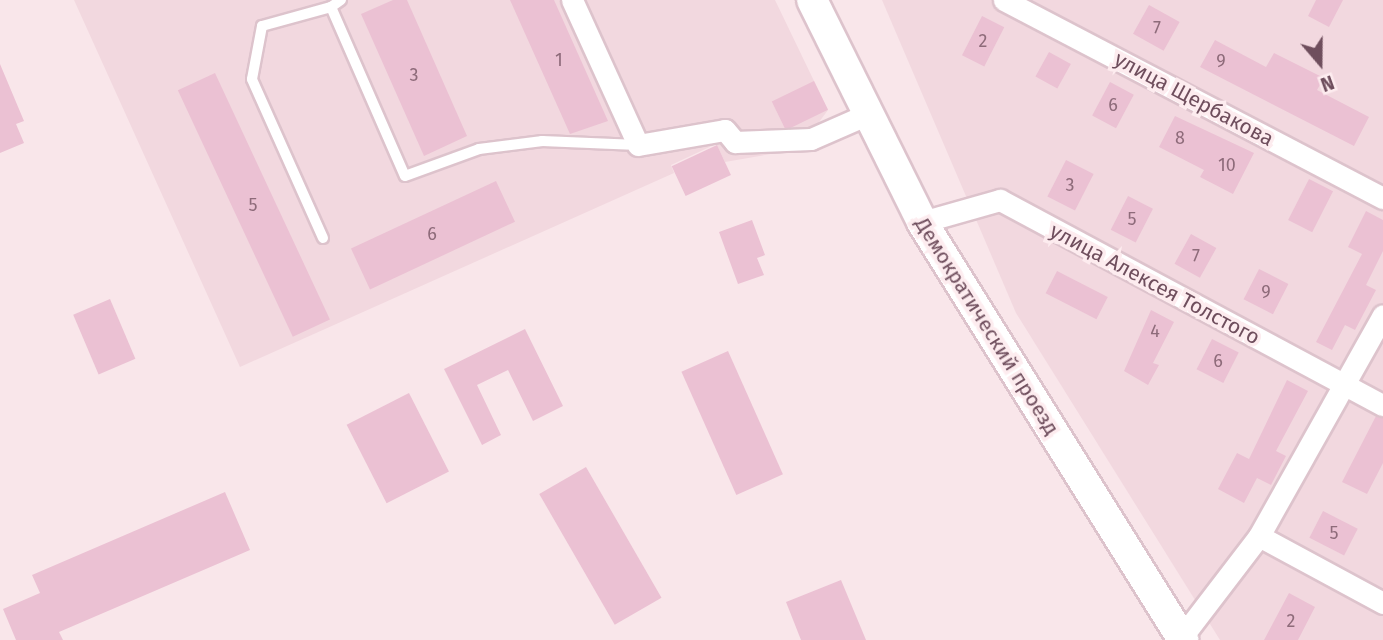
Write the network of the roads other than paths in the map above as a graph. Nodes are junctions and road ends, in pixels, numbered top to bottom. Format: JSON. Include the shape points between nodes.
{"nodes":[{"id":1,"x":572,"y":0,"type":"edge"},
{"id":2,"x":812,"y":0,"type":"edge"},
{"id":3,"x":1009,"y":1,"type":"edge"},
{"id":4,"x":336,"y":3,"type":"edge"},
{"id":5,"x":868,"y":114,"type":"junction"},
{"id":6,"x":638,"y":145,"type":"junction"},
{"id":7,"x":1383,"y":198,"type":"edge"},
{"id":8,"x":922,"y":222,"type":"junction"},
{"id":9,"x":323,"y":238,"type":"dead end"},
{"id":10,"x":1383,"y":315,"type":"edge"},
{"id":11,"x":1343,"y":385,"type":"junction"},
{"id":12,"x":1383,"y":405,"type":"edge"},
{"id":13,"x":1259,"y":536,"type":"junction"},
{"id":14,"x":1383,"y":603,"type":"edge"},
{"id":15,"x":1182,"y":639,"type":"edge"}],
"edges":[{"from":1,"to":6,"type":"street"},
{"from":2,"to":5,"type":"main road","name":"Демократический проезд"},
{"from":3,"to":7,"type":"street","name":"улица Щербакова"},
{"from":4,"to":6,"type":"lane","via":[[405,176],[491,148],[542,141]]},
{"from":4,"to":9,"type":"lane","via":[[262,26],[253,79]]},
{"from":5,"to":6,"type":"street","via":[[811,139],[735,142],[725,130]]},
{"from":5,"to":8,"type":"main road","name":"Демократический проезд"},
{"from":8,"to":11,"type":"street","name":"улица Алексея Толстого","via":[[1000,200]]},
{"from":8,"to":15,"type":"main road","name":"Демократический проезд"},
{"from":10,"to":11,"type":"street"},
{"from":11,"to":12,"type":"street","name":"улица Алексея Толстого"},
{"from":11,"to":13,"type":"street"},
{"from":13,"to":14,"type":"street"},
{"from":13,"to":15,"type":"street"}]}
